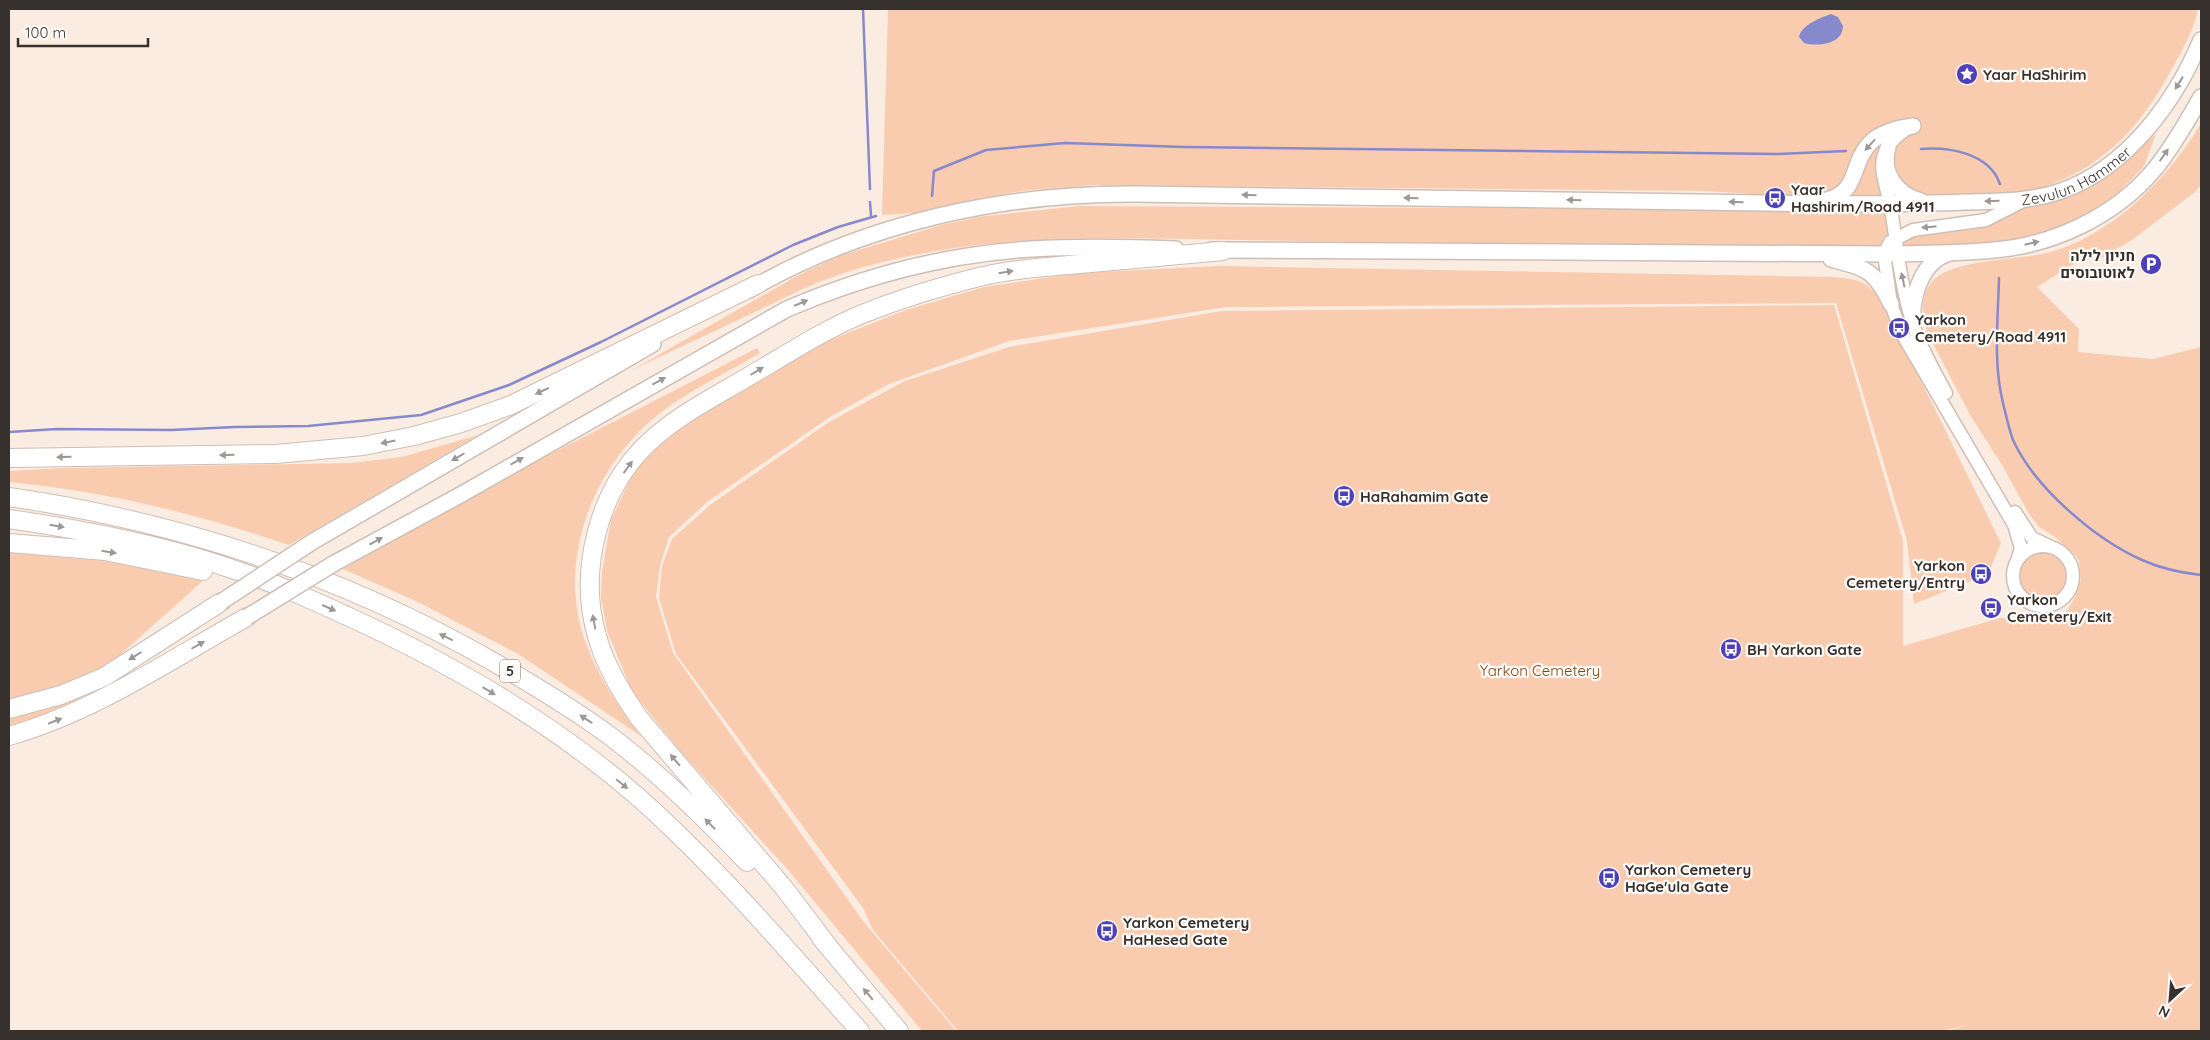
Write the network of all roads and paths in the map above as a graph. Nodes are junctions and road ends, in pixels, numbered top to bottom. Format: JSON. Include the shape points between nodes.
{"nodes":[{"id":1,"x":2201,"y":40,"type":"edge"},
{"id":2,"x":2201,"y":97,"type":"edge"},
{"id":3,"x":1913,"y":126,"type":"joint"},
{"id":4,"x":1888,"y":148,"type":"junction"},
{"id":5,"x":2025,"y":200,"type":"junction"},
{"id":6,"x":1808,"y":203,"type":"junction"},
{"id":7,"x":1935,"y":203,"type":"junction"},
{"id":8,"x":1890,"y":204,"type":"junction"},
{"id":9,"x":1892,"y":249,"type":"junction"},
{"id":10,"x":1223,"y":251,"type":"junction"},
{"id":11,"x":1800,"y":253,"type":"junction"},
{"id":12,"x":1949,"y":253,"type":"junction"},
{"id":13,"x":758,"y":284,"type":"junction"},
{"id":14,"x":1891,"y":304,"type":"junction"},
{"id":15,"x":1913,"y":324,"type":"junction"},
{"id":16,"x":9,"y":458,"type":"edge"},
{"id":17,"x":9,"y":498,"type":"edge"},
{"id":18,"x":9,"y":519,"type":"edge"},
{"id":19,"x":9,"y":543,"type":"edge"},
{"id":20,"x":2051,"y":547,"type":"junction"},
{"id":21,"x":2017,"y":561,"type":"junction"},
{"id":22,"x":302,"y":596,"type":"junction"},
{"id":23,"x":221,"y":602,"type":"joint"},
{"id":24,"x":247,"y":617,"type":"joint"},
{"id":25,"x":9,"y":709,"type":"edge"},
{"id":26,"x":9,"y":736,"type":"edge"},
{"id":27,"x":828,"y":946,"type":"junction"},
{"id":28,"x":860,"y":1031,"type":"edge"},
{"id":29,"x":900,"y":1031,"type":"edge"}],
"edges":[{"from":1,"to":5,"type":"main road","name":"Zevulun Hammer","one_way":true,"via":[[2166,104],[2127,149],[2086,180],[2061,191]]},
{"from":12,"to":2,"type":"main road","one_way":true,"via":[[1995,250],[2039,242],[2072,230],[2111,208],[2154,170]]},
{"from":3,"to":4,"type":"street","via":[[1899,134]]},
{"from":3,"to":6,"type":"main road","one_way":true,"via":[[1893,130],[1874,139],[1864,150],[1855,175],[1845,190],[1832,198]]},
{"from":4,"to":7,"type":"main road","via":[[1888,172],[1896,186],[1913,198]]},
{"from":4,"to":8,"type":"street","via":[[1883,159],[1883,172]]},
{"from":5,"to":7,"type":"main road","name":"Zevulun Hammer","one_way":true},
{"from":5,"to":9,"type":"street","one_way":true,"via":[[1986,220],[1904,233]]},
{"from":6,"to":8,"type":"main road","name":"Zevulun Hammer"},
{"from":6,"to":13,"type":"main road","one_way":true,"via":[[1136,194],[1056,196],[977,207],[886,231],[808,260]]},
{"from":7,"to":8,"type":"main road","name":"Zevulun Hammer"},
{"from":8,"to":9,"type":"street"},
{"from":9,"to":11,"type":"main road"},
{"from":9,"to":12,"type":"main road"},
{"from":9,"to":14,"type":"street"},
{"from":15,"to":9,"type":"street","one_way":true},
{"from":10,"to":11,"type":"main road"},
{"from":24,"to":10,"type":"main road","one_way":true,"bridge":true,"via":[[333,564],[787,309],[830,292],[921,265],[1029,249]]},
{"from":27,"to":10,"type":"highway","one_way":true,"via":[[784,888],[639,718],[608,667],[593,620],[591,564],[601,520],[618,481],[646,445],[673,422],[809,340],[881,307],[998,274]]},
{"from":11,"to":14,"type":"main road","via":[[1870,272],[1882,285]]},
{"from":12,"to":15,"type":"main road","via":[[1935,261],[1921,280],[1913,304]]},
{"from":13,"to":16,"type":"highway","one_way":true,"via":[[511,405],[414,436],[363,446],[276,454]]},
{"from":13,"to":23,"type":"main road","one_way":true,"bridge":true,"via":[[312,542]]},
{"from":14,"to":21,"type":"street","via":[[1901,332],[2014,526],[2021,548]]},
{"from":15,"to":20,"type":"street","via":[[1942,386],[2024,527],[2032,538]]},
{"from":27,"to":17,"type":"highway","number":"5","one_way":true,"via":[[668,784],[589,721],[474,651],[330,583],[246,551],[105,513]]},
{"from":18,"to":22,"type":"highway","number":"5","one_way":true,"via":[[101,534],[161,548],[240,571]]},
{"from":19,"to":22,"type":"highway","one_way":true,"via":[[65,546],[138,557]]},
{"from":20,"to":21,"type":"street","via":[[2035,547]]},
{"from":20,"to":21,"type":"street","via":[[2066,558],[2073,575],[2068,593],[2056,603],[2034,605],[2019,594],[2013,577]]},
{"from":22,"to":28,"type":"highway","number":"5","one_way":true,"via":[[395,638],[442,664],[526,714],[598,765],[637,796],[711,866]]},
{"from":23,"to":25,"type":"highway","one_way":true,"via":[[104,677],[61,695]]},
{"from":26,"to":24,"type":"highway","one_way":true,"via":[[84,708]]},
{"from":29,"to":27,"type":"highway","number":"5","one_way":true}]}
